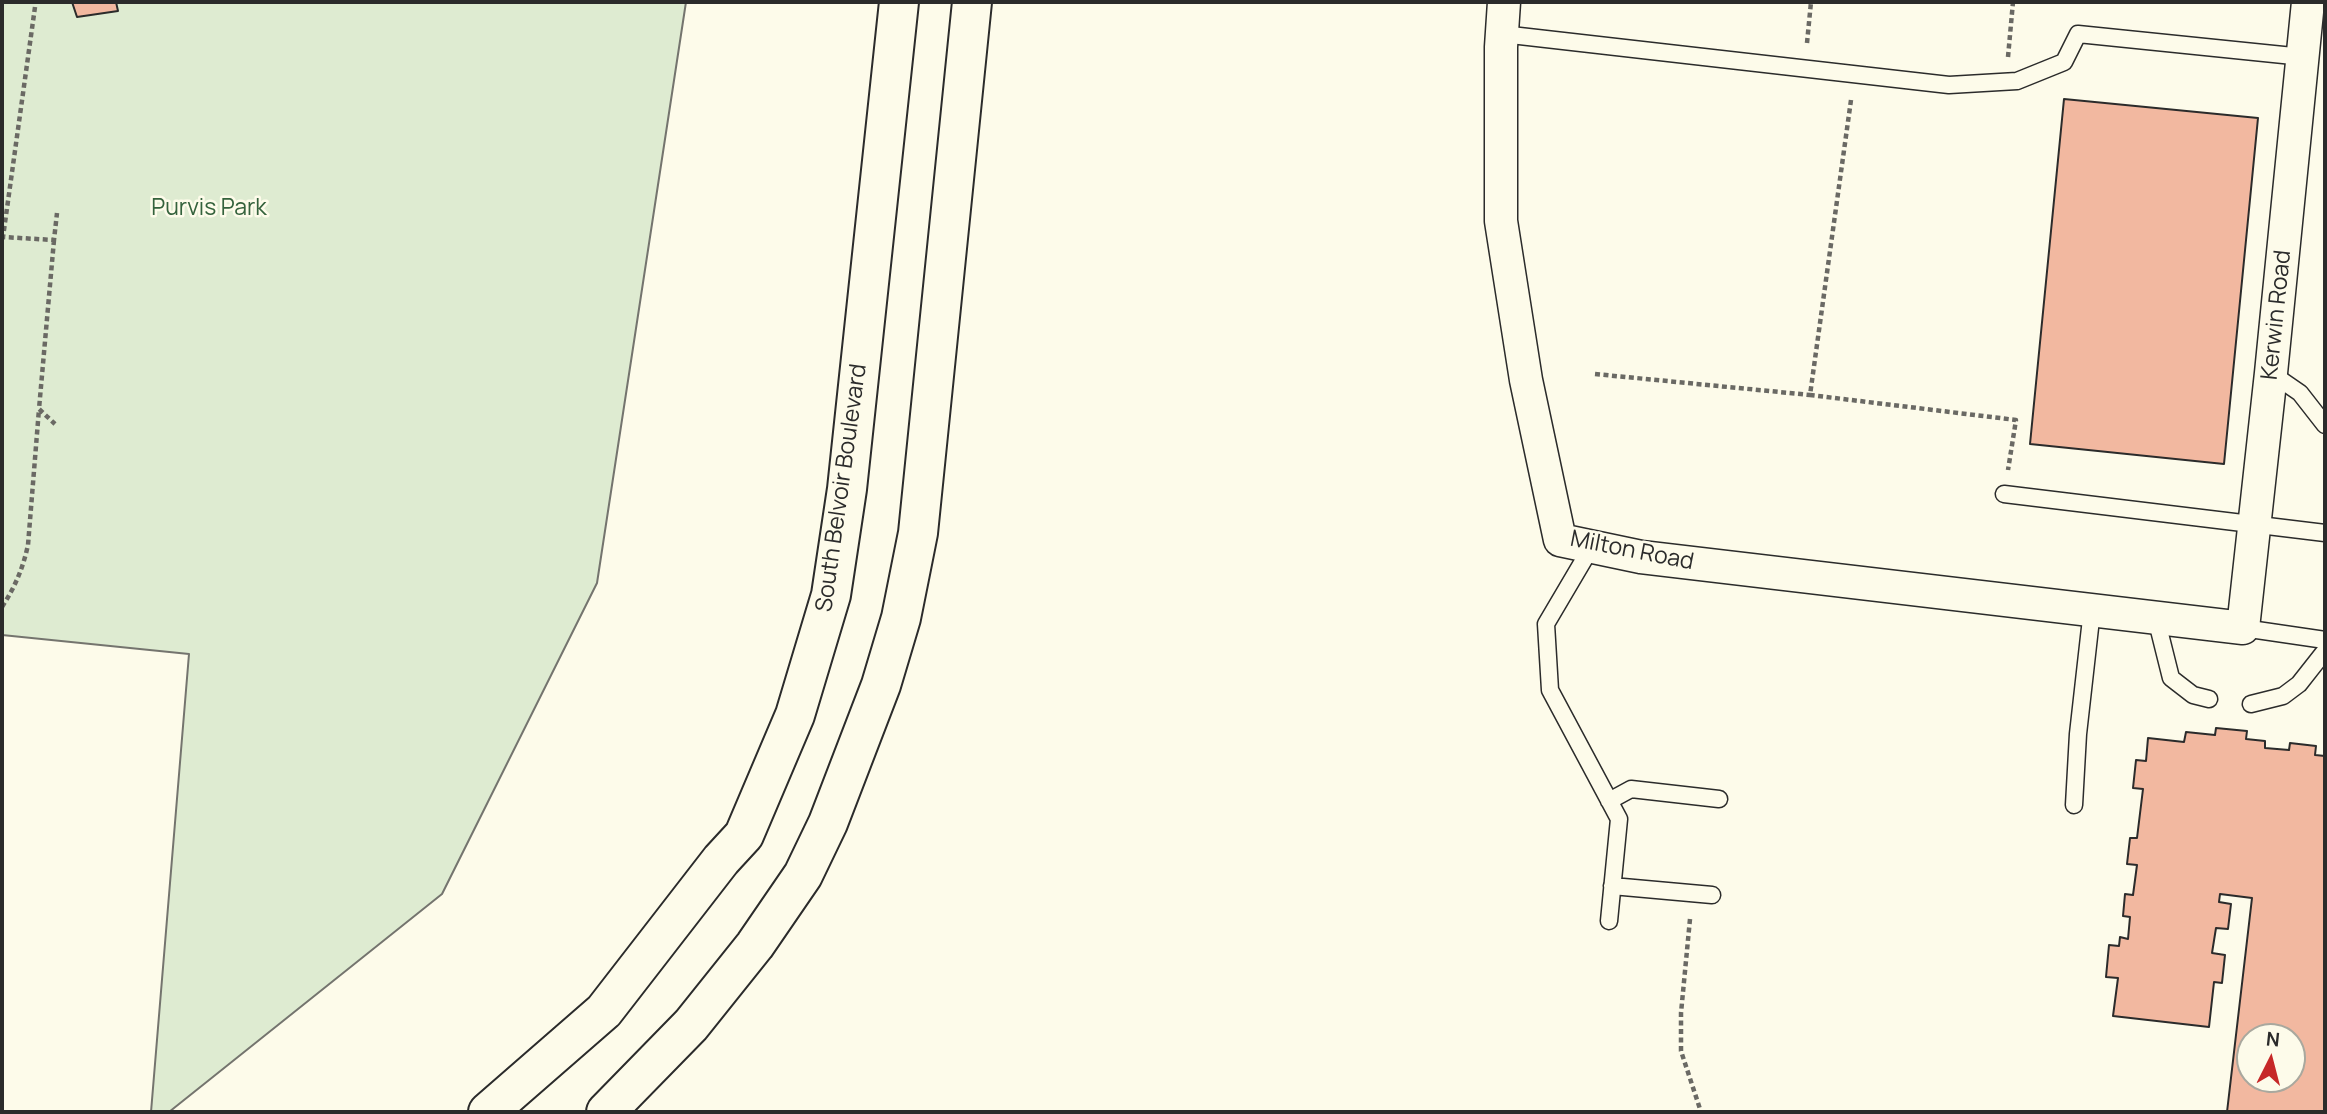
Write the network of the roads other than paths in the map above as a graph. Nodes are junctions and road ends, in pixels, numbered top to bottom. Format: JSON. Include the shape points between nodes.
{"nodes":[{"id":1,"x":899,"y":2,"type":"edge"},
{"id":2,"x":972,"y":2,"type":"edge"},
{"id":3,"x":1504,"y":2,"type":"edge"},
{"id":4,"x":2314,"y":5,"type":"edge"},
{"id":5,"x":1502,"y":34,"type":"junction"},
{"id":6,"x":2303,"y":57,"type":"junction"},
{"id":7,"x":2271,"y":373,"type":"junction"},
{"id":8,"x":2325,"y":425,"type":"edge"},
{"id":9,"x":2004,"y":494,"type":"road end"},
{"id":10,"x":2253,"y":526,"type":"junction"},
{"id":11,"x":2325,"y":533,"type":"edge"},
{"id":12,"x":1592,"y":547,"type":"junction"},
{"id":13,"x":2092,"y":610,"type":"junction"},
{"id":14,"x":2156,"y":618,"type":"junction"},
{"id":15,"x":2243,"y":628,"type":"junction"},
{"id":16,"x":2325,"y":640,"type":"edge"},
{"id":17,"x":2325,"y":651,"type":"edge"},
{"id":18,"x":2209,"y":699,"type":"dead end"},
{"id":19,"x":2251,"y":704,"type":"dead end"},
{"id":20,"x":1719,"y":799,"type":"dead end"},
{"id":21,"x":1609,"y":801,"type":"junction"},
{"id":22,"x":2074,"y":805,"type":"dead end"},
{"id":23,"x":1612,"y":886,"type":"junction"},
{"id":24,"x":1712,"y":895,"type":"dead end"},
{"id":25,"x":1609,"y":921,"type":"dead end"},
{"id":26,"x":488,"y":1112,"type":"edge"},
{"id":27,"x":606,"y":1112,"type":"edge"}],
"edges":[{"from":1,"to":26,"type":"street","name":"South Belvoir Boulevard","via":[[847,489],[831,595],[795,716],[744,835],[604,1011]]},
{"from":2,"to":27,"type":"street","via":[[918,533],[901,618],[881,685],[803,875],[691,1025]]},
{"from":3,"to":5,"type":"street","name":"Milton Road"},
{"from":4,"to":6,"type":"street","name":"Kerwin Road"},
{"from":5,"to":6,"type":"lane","via":[[1949,85],[2017,81],[2064,62],[2078,34]]},
{"from":5,"to":12,"type":"street","name":"Milton Road","via":[[1501,221],[1526,380],[1560,540]]},
{"from":6,"to":7,"type":"street","name":"Kerwin Road"},
{"from":7,"to":8,"type":"lane","via":[[2300,393]]},
{"from":7,"to":10,"type":"street","name":"Kerwin Road"},
{"from":9,"to":10,"type":"lane"},
{"from":10,"to":11,"type":"lane"},
{"from":10,"to":15,"type":"street","name":"Kerwin Road"},
{"from":12,"to":13,"type":"street","name":"Milton Road","via":[[1641,558]]},
{"from":12,"to":21,"type":"lane","via":[[1546,624],[1550,690]]},
{"from":13,"to":14,"type":"street","name":"Milton Road"},
{"from":13,"to":22,"type":"lane"},
{"from":14,"to":15,"type":"street","name":"Milton Road"},
{"from":14,"to":18,"type":"lane","via":[[2171,678],[2193,695]]},
{"from":15,"to":16,"type":"lane"},
{"from":17,"to":19,"type":"lane","via":[[2299,684],[2283,696]]},
{"from":20,"to":21,"type":"lane","via":[[1631,789]]},
{"from":21,"to":23,"type":"lane","via":[[1619,819]]},
{"from":23,"to":24,"type":"lane"},
{"from":23,"to":25,"type":"lane"}]}
